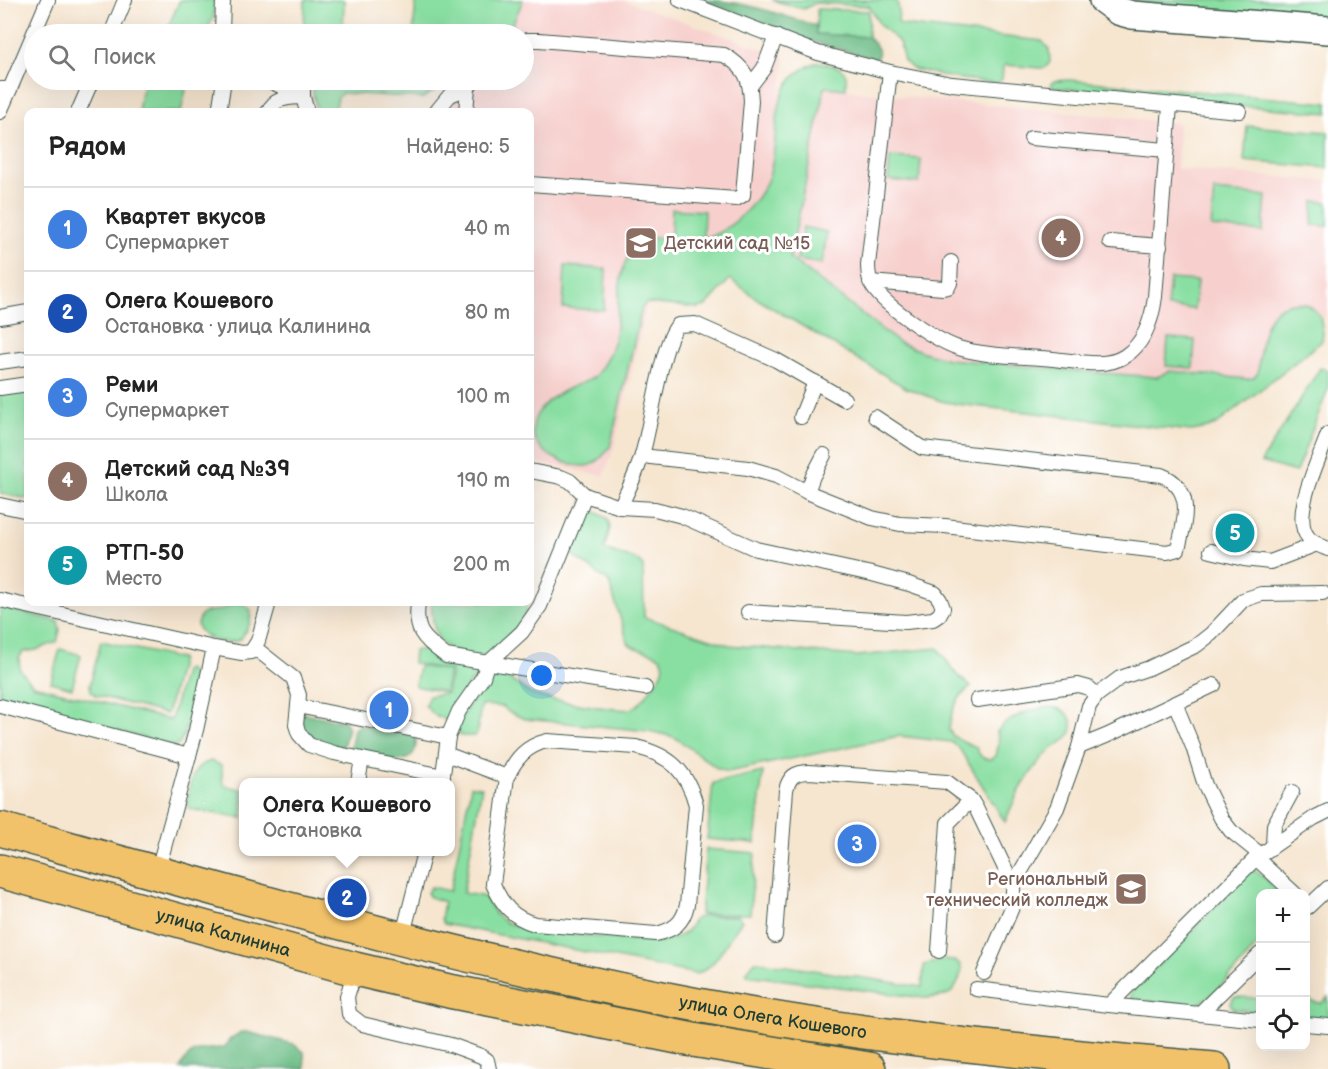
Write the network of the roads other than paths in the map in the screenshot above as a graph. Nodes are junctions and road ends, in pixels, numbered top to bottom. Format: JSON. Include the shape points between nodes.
{"nodes":[{"id":1,"x":48,"y":0,"type":"edge"},
{"id":2,"x":125,"y":0,"type":"edge"},
{"id":3,"x":222,"y":0,"type":"edge"},
{"id":4,"x":680,"y":0,"type":"edge"},
{"id":5,"x":1103,"y":0,"type":"edge"},
{"id":6,"x":36,"y":24,"type":"edge"},
{"id":7,"x":115,"y":24,"type":"edge"},
{"id":8,"x":222,"y":24,"type":"edge"},
{"id":9,"x":1328,"y":30,"type":"edge"},
{"id":10,"x":776,"y":36,"type":"junction"},
{"id":11,"x":534,"y":39,"type":"edge"},
{"id":12,"x":24,"y":50,"type":"edge"},
{"id":13,"x":890,"y":72,"type":"junction"},
{"id":14,"x":751,"y":85,"type":"junction"},
{"id":15,"x":5,"y":89,"type":"edge"},
{"id":16,"x":88,"y":90,"type":"edge"},
{"id":17,"x":222,"y":90,"type":"edge"},
{"id":18,"x":287,"y":90,"type":"edge"},
{"id":19,"x":303,"y":90,"type":"edge"},
{"id":20,"x":459,"y":90,"type":"edge"},
{"id":21,"x":469,"y":90,"type":"edge"},
{"id":22,"x":303,"y":98,"type":"junction"},
{"id":23,"x":1170,"y":106,"type":"junction"},
{"id":24,"x":80,"y":108,"type":"edge"},
{"id":25,"x":220,"y":108,"type":"edge"},
{"id":26,"x":270,"y":108,"type":"edge"},
{"id":27,"x":306,"y":108,"type":"edge"},
{"id":28,"x":439,"y":108,"type":"edge"},
{"id":29,"x":467,"y":108,"type":"edge"},
{"id":30,"x":1239,"y":111,"type":"dead end"},
{"id":31,"x":0,"y":112,"type":"edge"},
{"id":32,"x":1031,"y":138,"type":"dead end"},
{"id":33,"x":1166,"y":150,"type":"junction"},
{"id":34,"x":534,"y":184,"type":"edge"},
{"id":35,"x":1110,"y":242,"type":"dead end"},
{"id":36,"x":1160,"y":246,"type":"junction"},
{"id":37,"x":951,"y":262,"type":"dead end"},
{"id":38,"x":870,"y":282,"type":"junction"},
{"id":39,"x":24,"y":313,"type":"edge"},
{"id":40,"x":0,"y":316,"type":"edge"},
{"id":41,"x":24,"y":359,"type":"edge"},
{"id":42,"x":0,"y":362,"type":"edge"},
{"id":43,"x":815,"y":382,"type":"junction"},
{"id":44,"x":24,"y":385,"type":"edge"},
{"id":45,"x":0,"y":388,"type":"edge"},
{"id":46,"x":844,"y":399,"type":"dead end"},
{"id":47,"x":801,"y":417,"type":"dead end"},
{"id":48,"x":874,"y":417,"type":"dead end"},
{"id":49,"x":1328,"y":435,"type":"edge"},
{"id":50,"x":824,"y":455,"type":"dead end"},
{"id":51,"x":642,"y":456,"type":"junction"},
{"id":52,"x":534,"y":472,"type":"edge"},
{"id":53,"x":807,"y":492,"type":"junction"},
{"id":54,"x":585,"y":495,"type":"junction"},
{"id":55,"x":0,"y":505,"type":"edge"},
{"id":56,"x":620,"y":507,"type":"junction"},
{"id":57,"x":24,"y":510,"type":"edge"},
{"id":58,"x":1323,"y":547,"type":"edge"},
{"id":59,"x":1211,"y":551,"type":"dead end"},
{"id":60,"x":1323,"y":593,"type":"dead end"},
{"id":61,"x":0,"y":600,"type":"edge"},
{"id":62,"x":24,"y":605,"type":"edge"},
{"id":63,"x":27,"y":606,"type":"edge"},
{"id":64,"x":268,"y":606,"type":"edge"},
{"id":65,"x":418,"y":606,"type":"edge"},
{"id":66,"x":748,"y":612,"type":"dead end"},
{"id":67,"x":214,"y":648,"type":"junction"},
{"id":68,"x":255,"y":648,"type":"junction"},
{"id":69,"x":487,"y":664,"type":"junction"},
{"id":70,"x":1214,"y":686,"type":"dead end"},
{"id":71,"x":645,"y":688,"type":"dead end"},
{"id":72,"x":1097,"y":695,"type":"junction"},
{"id":73,"x":977,"y":700,"type":"dead end"},
{"id":74,"x":1175,"y":703,"type":"junction"},
{"id":75,"x":0,"y":706,"type":"edge"},
{"id":76,"x":298,"y":706,"type":"junction"},
{"id":77,"x":448,"y":737,"type":"junction"},
{"id":78,"x":1079,"y":747,"type":"junction"},
{"id":79,"x":446,"y":754,"type":"junction"},
{"id":80,"x":189,"y":756,"type":"junction"},
{"id":81,"x":362,"y":759,"type":"junction"},
{"id":82,"x":507,"y":777,"type":"junction"},
{"id":83,"x":359,"y":778,"type":"edge"},
{"id":84,"x":438,"y":778,"type":"edge"},
{"id":85,"x":442,"y":778,"type":"edge"},
{"id":86,"x":1292,"y":792,"type":"dead end"},
{"id":87,"x":971,"y":800,"type":"junction"},
{"id":88,"x":1328,"y":811,"type":"edge"},
{"id":89,"x":0,"y":829,"type":"edge"},
{"id":90,"x":1273,"y":846,"type":"junction"},
{"id":91,"x":423,"y":856,"type":"edge"},
{"id":92,"x":1259,"y":856,"type":"junction"},
{"id":93,"x":0,"y":871,"type":"edge"},
{"id":94,"x":157,"y":873,"type":"junction"},
{"id":95,"x":1013,"y":885,"type":"junction"},
{"id":96,"x":1328,"y":888,"type":"edge"},
{"id":97,"x":1290,"y":889,"type":"edge"},
{"id":98,"x":1310,"y":904,"type":"edge"},
{"id":99,"x":775,"y":936,"type":"dead end"},
{"id":100,"x":402,"y":938,"type":"junction"},
{"id":101,"x":939,"y":951,"type":"dead end"},
{"id":102,"x":1256,"y":958,"type":"edge"},
{"id":103,"x":355,"y":969,"type":"junction"},
{"id":104,"x":984,"y":973,"type":"dead end"},
{"id":105,"x":976,"y":989,"type":"dead end"},
{"id":106,"x":450,"y":992,"type":"joint"},
{"id":107,"x":1109,"y":1005,"type":"junction"},
{"id":108,"x":1199,"y":1014,"type":"junction"},
{"id":109,"x":1256,"y":1020,"type":"edge"},
{"id":110,"x":1310,"y":1024,"type":"edge"},
{"id":111,"x":1328,"y":1026,"type":"edge"},
{"id":112,"x":489,"y":1069,"type":"edge"},
{"id":113,"x":869,"y":1069,"type":"edge"},
{"id":114,"x":1214,"y":1069,"type":"edge"}],
"edges":[{"from":1,"to":6,"type":"lane"},
{"from":2,"to":7,"type":"lane"},
{"from":3,"to":8,"type":"lane"},
{"from":4,"to":10,"type":"lane"},
{"from":5,"to":9,"type":"street","via":[[1132,15]]},
{"from":10,"to":13,"type":"lane","via":[[818,53]]},
{"from":10,"to":14,"type":"lane","via":[[764,68]]},
{"from":11,"to":14,"type":"lane","via":[[716,53],[735,62]]},
{"from":12,"to":15,"type":"lane"},
{"from":13,"to":23,"type":"lane","via":[[982,88]]},
{"from":13,"to":38,"type":"lane","via":[[868,265]]},
{"from":14,"to":34,"type":"lane","via":[[743,195],[736,199]]},
{"from":15,"to":31,"type":"lane"},
{"from":16,"to":24,"type":"lane"},
{"from":17,"to":25,"type":"lane"},
{"from":18,"to":22,"type":"lane"},
{"from":19,"to":22,"type":"lane"},
{"from":20,"to":28,"type":"lane"},
{"from":21,"to":29,"type":"lane"},
{"from":22,"to":26,"type":"lane","via":[[282,98]]},
{"from":22,"to":27,"type":"lane"},
{"from":23,"to":30,"type":"lane"},
{"from":23,"to":33,"type":"lane"},
{"from":32,"to":33,"type":"lane"},
{"from":33,"to":36,"type":"lane"},
{"from":35,"to":36,"type":"lane"},
{"from":36,"to":38,"type":"lane","via":[[1152,318],[1142,339],[1125,356],[1104,364],[962,349],[946,343],[894,308]]},
{"from":37,"to":38,"type":"lane","via":[[950,283],[943,288]]},
{"from":39,"to":40,"type":"lane"},
{"from":41,"to":42,"type":"lane"},
{"from":43,"to":46,"type":"lane"},
{"from":43,"to":47,"type":"lane"},
{"from":43,"to":51,"type":"lane","via":[[695,324],[678,325],[664,356]]},
{"from":44,"to":45,"type":"lane"},
{"from":48,"to":53,"type":"lane","via":[[922,448],[1169,478],[1183,491],[1185,499],[1178,549],[1167,552],[900,524],[872,518]]},
{"from":49,"to":58,"type":"lane","via":[[1302,513],[1309,540]]},
{"from":50,"to":53,"type":"lane"},
{"from":51,"to":53,"type":"lane","via":[[748,468],[776,476]]},
{"from":51,"to":56,"type":"lane"},
{"from":52,"to":54,"type":"lane","via":[[570,481]]},
{"from":54,"to":56,"type":"lane"},
{"from":54,"to":69,"type":"lane","via":[[540,606],[522,632]]},
{"from":55,"to":57,"type":"lane"},
{"from":56,"to":66,"type":"lane","via":[[682,516],[756,549],[872,574],[935,593],[943,608],[933,619],[906,622]]},
{"from":58,"to":59,"type":"lane","via":[[1270,562]]},
{"from":60,"to":72,"type":"lane","via":[[1261,594],[1243,600],[1197,645],[1120,678]]},
{"from":61,"to":62,"type":"lane"},
{"from":63,"to":67,"type":"lane"},
{"from":64,"to":68,"type":"lane"},
{"from":65,"to":69,"type":"lane","via":[[419,630],[435,648],[447,656]]},
{"from":67,"to":68,"type":"lane","via":[[242,653]]},
{"from":67,"to":80,"type":"lane"},
{"from":68,"to":76,"type":"lane","via":[[293,678]]},
{"from":69,"to":71,"type":"lane"},
{"from":69,"to":77,"type":"lane"},
{"from":70,"to":74,"type":"lane"},
{"from":72,"to":73,"type":"lane","via":[[1077,685]]},
{"from":72,"to":78,"type":"lane","via":[[1089,706]]},
{"from":74,"to":78,"type":"lane"},
{"from":74,"to":92,"type":"lane","via":[[1221,818]]},
{"from":75,"to":80,"type":"lane"},
{"from":76,"to":77,"type":"lane"},
{"from":76,"to":81,"type":"lane","via":[[296,725],[309,745]]},
{"from":77,"to":79,"type":"lane"},
{"from":78,"to":95,"type":"lane","via":[[1057,808]]},
{"from":79,"to":82,"type":"lane"},
{"from":79,"to":85,"type":"lane"},
{"from":80,"to":94,"type":"lane"},
{"from":81,"to":83,"type":"lane"},
{"from":81,"to":84,"type":"lane"},
{"from":82,"to":82,"type":"lane","via":[[520,754],[547,741],[636,747],[673,763],[692,789],[696,805],[687,905],[679,925],[656,934],[534,924],[510,912],[494,885]]},
{"from":86,"to":90,"type":"lane","via":[[1274,825]]},
{"from":87,"to":95,"type":"lane"},
{"from":87,"to":99,"type":"lane","via":[[946,782],[796,773],[786,790]]},
{"from":87,"to":101,"type":"lane","via":[[948,823]]},
{"from":88,"to":90,"type":"lane"},
{"from":89,"to":94,"type":"highway"},
{"from":90,"to":92,"type":"lane"},
{"from":91,"to":100,"type":"lane"},
{"from":92,"to":97,"type":"lane"},
{"from":92,"to":107,"type":"lane"},
{"from":93,"to":103,"type":"highway","name":"улица Калинина"},
{"from":94,"to":100,"type":"highway","name":"улица Олега Кошевого"},
{"from":95,"to":104,"type":"lane","via":[[1014,904]]},
{"from":96,"to":98,"type":"lane"},
{"from":100,"to":114,"type":"highway","name":"улица Олега Кошевого","via":[[612,988],[799,1023],[1076,1057]]},
{"from":102,"to":108,"type":"lane"},
{"from":103,"to":106,"type":"highway","name":"улица Калинина"},
{"from":103,"to":112,"type":"lane","via":[[347,997],[349,1014],[362,1024],[461,1048],[487,1060]]},
{"from":105,"to":107,"type":"lane"},
{"from":106,"to":113,"type":"highway","name":"улица Олега Кошевого","via":[[693,1040]]},
{"from":107,"to":108,"type":"lane"},
{"from":108,"to":109,"type":"lane"},
{"from":110,"to":111,"type":"lane"}]}
